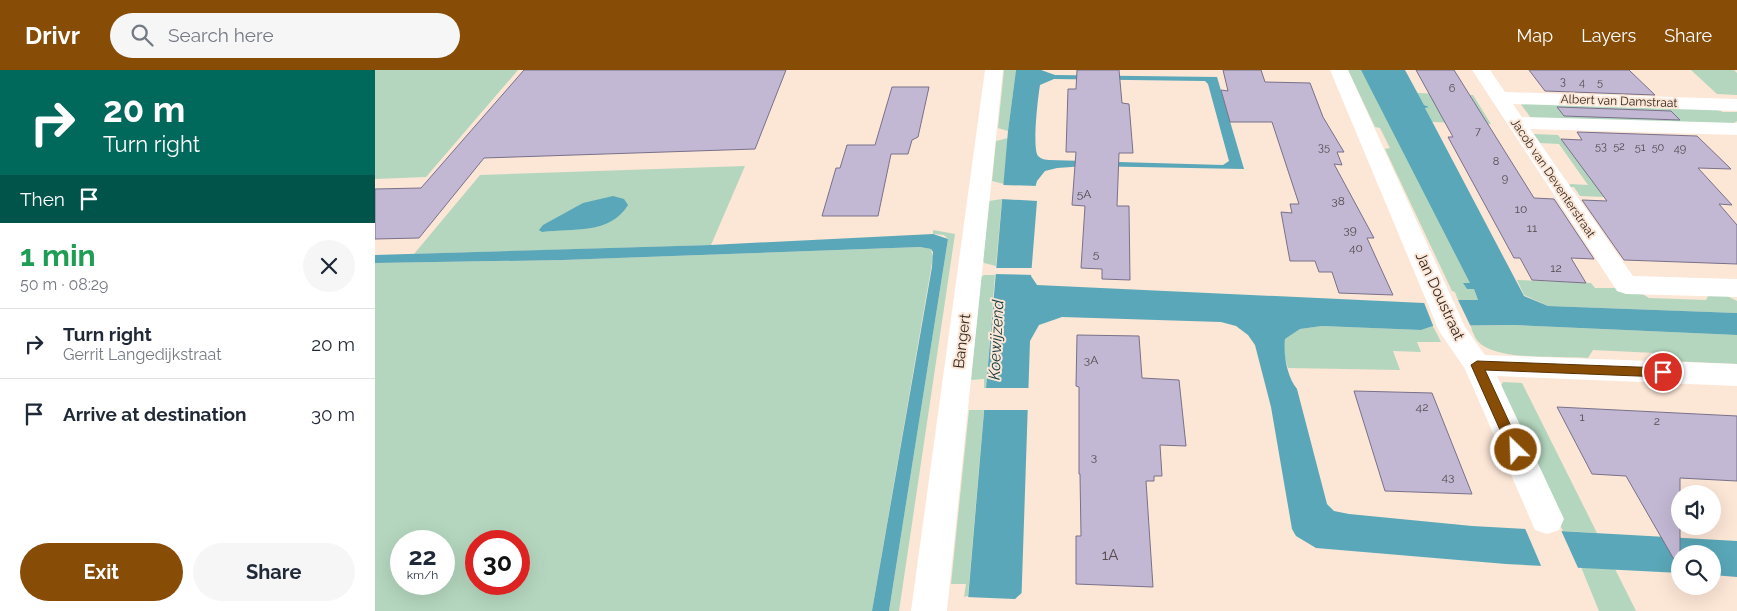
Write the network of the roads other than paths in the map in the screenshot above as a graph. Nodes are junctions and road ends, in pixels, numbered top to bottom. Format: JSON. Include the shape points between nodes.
{"nodes":[{"id":1,"x":995,"y":70,"type":"edge"},
{"id":2,"x":1339,"y":70,"type":"edge"},
{"id":3,"x":1481,"y":70,"type":"edge"},
{"id":4,"x":1500,"y":98,"type":"junction"},
{"id":5,"x":1737,"y":105,"type":"edge"},
{"id":6,"x":1517,"y":123,"type":"junction"},
{"id":7,"x":1737,"y":129,"type":"edge"},
{"id":8,"x":1737,"y":288,"type":"edge"},
{"id":9,"x":1477,"y":365,"type":"junction"},
{"id":10,"x":1737,"y":375,"type":"edge"},
{"id":11,"x":1547,"y":519,"type":"dead end"},
{"id":12,"x":929,"y":611,"type":"edge"}],
"edges":[{"from":1,"to":12,"type":"street","name":"Bangert"},
{"from":2,"to":9,"type":"street","name":"Jan Doustraat","via":[[1453,330]]},
{"from":3,"to":4,"type":"street","name":"Jacob van Deventerstraat"},
{"from":4,"to":5,"type":"street","name":"Albert van Damstraat"},
{"from":4,"to":6,"type":"street","name":"Jacob van Deventerstraat"},
{"from":6,"to":7,"type":"street","name":"Albert van Damstraat"},
{"from":6,"to":8,"type":"street","name":"Jacob van Deventerstraat","via":[[1626,285]]},
{"from":9,"to":10,"type":"street"},
{"from":9,"to":11,"type":"street","name":"Jan Doustraat"}]}
